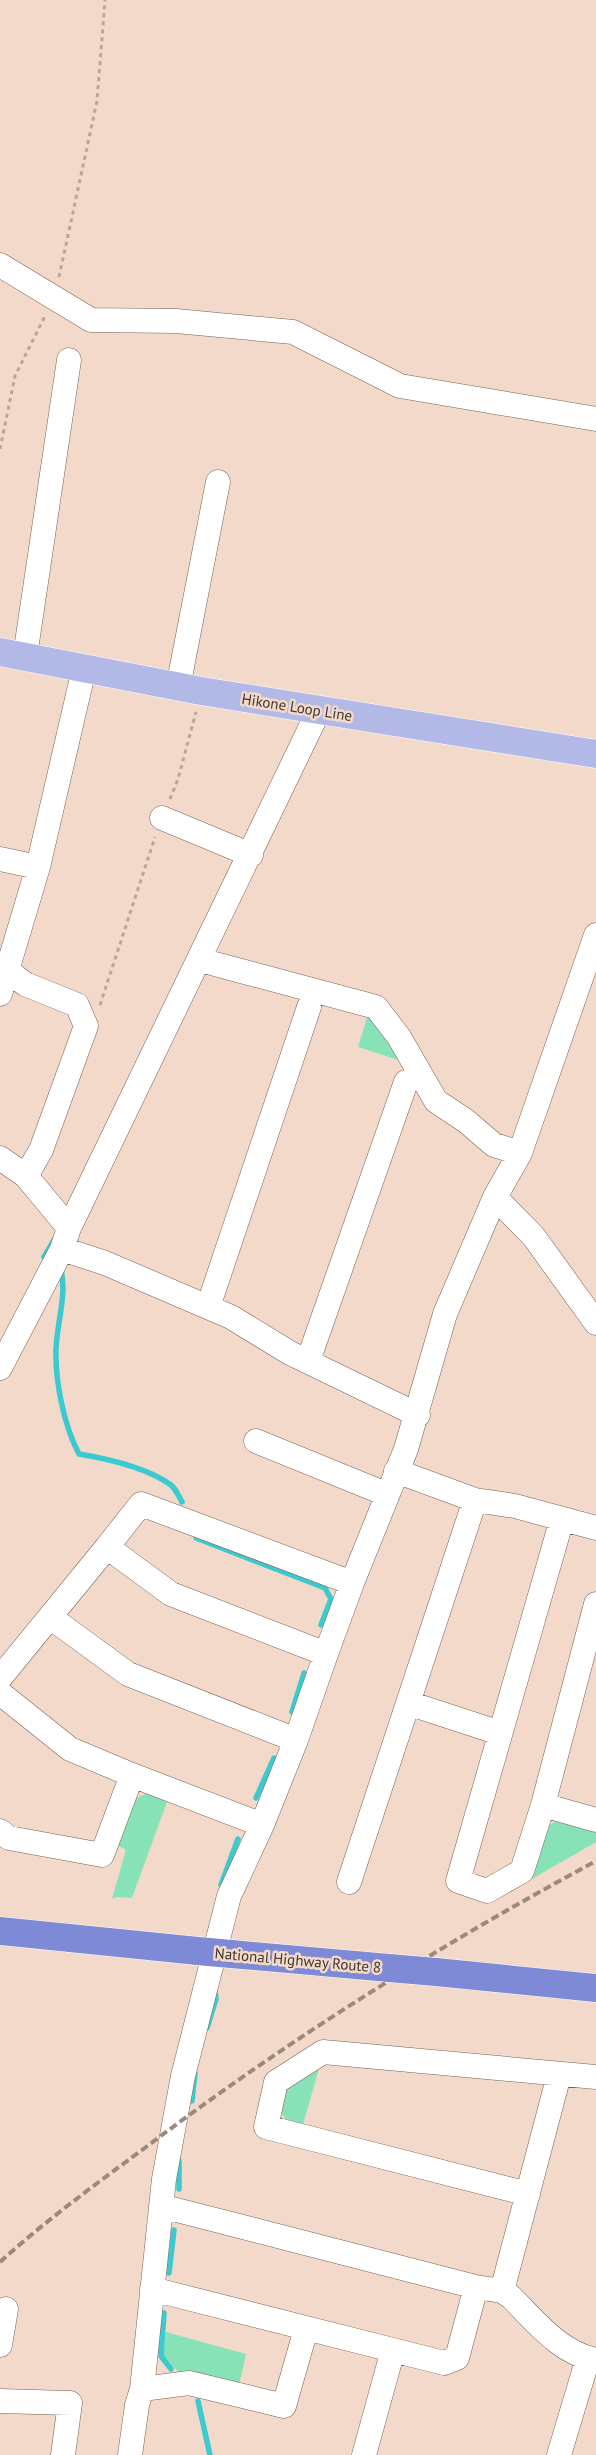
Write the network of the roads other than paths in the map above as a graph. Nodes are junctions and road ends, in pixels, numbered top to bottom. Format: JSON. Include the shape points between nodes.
{"nodes":[{"id":1,"x":0,"y":265,"type":"edge"},
{"id":2,"x":69,"y":360,"type":"dead end"},
{"id":3,"x":596,"y":419,"type":"edge"},
{"id":4,"x":218,"y":482,"type":"dead end"},
{"id":5,"x":12,"y":654,"type":"edge"},
{"id":6,"x":84,"y":669,"type":"junction"},
{"id":7,"x":190,"y":689,"type":"junction"},
{"id":8,"x":319,"y":710,"type":"junction"},
{"id":9,"x":596,"y":754,"type":"edge"},
{"id":10,"x":162,"y":818,"type":"road end"},
{"id":11,"x":251,"y":855,"type":"junction"},
{"id":12,"x":0,"y":859,"type":"edge"},
{"id":13,"x":38,"y":867,"type":"junction"},
{"id":14,"x":596,"y":935,"type":"edge"},
{"id":15,"x":200,"y":960,"type":"junction"},
{"id":16,"x":4,"y":970,"type":"edge"},
{"id":17,"x":0,"y":994,"type":"edge"},
{"id":18,"x":309,"y":1007,"type":"dead end"},
{"id":19,"x":406,"y":1082,"type":"dead end"},
{"id":20,"x":520,"y":1153,"type":"junction"},
{"id":21,"x":0,"y":1158,"type":"edge"},
{"id":22,"x":26,"y":1176,"type":"junction"},
{"id":23,"x":495,"y":1197,"type":"junction"},
{"id":24,"x":66,"y":1239,"type":"junction"},
{"id":25,"x":208,"y":1307,"type":"junction"},
{"id":26,"x":596,"y":1323,"type":"edge"},
{"id":27,"x":308,"y":1361,"type":"junction"},
{"id":28,"x":0,"y":1368,"type":"edge"},
{"id":29,"x":418,"y":1415,"type":"junction"},
{"id":30,"x":256,"y":1441,"type":"dead end"},
{"id":31,"x":396,"y":1471,"type":"junction"},
{"id":32,"x":386,"y":1494,"type":"junction"},
{"id":33,"x":475,"y":1500,"type":"junction"},
{"id":34,"x":562,"y":1519,"type":"junction"},
{"id":35,"x":596,"y":1528,"type":"edge"},
{"id":36,"x":107,"y":1547,"type":"junction"},
{"id":37,"x":352,"y":1583,"type":"junction"},
{"id":38,"x":596,"y":1604,"type":"edge"},
{"id":39,"x":50,"y":1616,"type":"junction"},
{"id":40,"x":8,"y":1653,"type":"edge"},
{"id":41,"x":326,"y":1654,"type":"junction"},
{"id":42,"x":0,"y":1678,"type":"edge"},
{"id":43,"x":0,"y":1694,"type":"edge"},
{"id":44,"x":408,"y":1703,"type":"junction"},
{"id":45,"x":500,"y":1733,"type":"junction"},
{"id":46,"x":296,"y":1740,"type":"junction"},
{"id":47,"x":132,"y":1775,"type":"junction"},
{"id":48,"x":543,"y":1805,"type":"junction"},
{"id":49,"x":596,"y":1820,"type":"edge"},
{"id":50,"x":262,"y":1825,"type":"junction"},
{"id":51,"x":0,"y":1831,"type":"edge"},
{"id":52,"x":349,"y":1882,"type":"dead end"},
{"id":53,"x":0,"y":1931,"type":"edge"},
{"id":54,"x":596,"y":1988,"type":"edge"},
{"id":55,"x":559,"y":2075,"type":"junction"},
{"id":56,"x":596,"y":2077,"type":"edge"},
{"id":57,"x":528,"y":2194,"type":"junction"},
{"id":58,"x":161,"y":2206,"type":"junction"},
{"id":59,"x":476,"y":2287,"type":"junction"},
{"id":60,"x":152,"y":2290,"type":"junction"},
{"id":61,"x":502,"y":2291,"type":"junction"},
{"id":62,"x":6,"y":2309,"type":"dead end"},
{"id":63,"x":306,"y":2329,"type":"junction"},
{"id":64,"x":0,"y":2345,"type":"edge"},
{"id":65,"x":393,"y":2350,"type":"junction"},
{"id":66,"x":592,"y":2359,"type":"edge"},
{"id":67,"x":142,"y":2389,"type":"junction"},
{"id":68,"x":0,"y":2402,"type":"edge"},
{"id":69,"x":63,"y":2455,"type":"edge"},
{"id":70,"x":130,"y":2455,"type":"edge"},
{"id":71,"x":364,"y":2455,"type":"edge"},
{"id":72,"x":559,"y":2455,"type":"edge"}],
"edges":[{"from":1,"to":3,"type":"street","via":[[92,320],[176,321],[293,332],[400,386]]},
{"from":2,"to":5,"type":"street"},
{"from":4,"to":7,"type":"street"},
{"from":5,"to":6,"type":"main road","name":"Hikone Loop Line"},
{"from":6,"to":7,"type":"main road","name":"Hikone Loop Line"},
{"from":6,"to":13,"type":"street"},
{"from":7,"to":8,"type":"main road","name":"Hikone Loop Line"},
{"from":8,"to":9,"type":"main road","name":"Hikone Loop Line"},
{"from":8,"to":11,"type":"street"},
{"from":10,"to":11,"type":"street"},
{"from":11,"to":15,"type":"street"},
{"from":12,"to":13,"type":"street"},
{"from":13,"to":16,"type":"street"},
{"from":14,"to":20,"type":"street"},
{"from":15,"to":20,"type":"street","via":[[376,1007],[399,1037],[436,1101],[494,1145]]},
{"from":15,"to":24,"type":"street"},
{"from":16,"to":17,"type":"street"},
{"from":16,"to":22,"type":"street","via":[[25,984],[77,1005],[86,1026],[41,1150]]},
{"from":18,"to":25,"type":"street"},
{"from":19,"to":27,"type":"street"},
{"from":20,"to":23,"type":"street"},
{"from":21,"to":22,"type":"street"},
{"from":22,"to":24,"type":"street"},
{"from":23,"to":26,"type":"street","via":[[534,1237]]},
{"from":23,"to":29,"type":"street","via":[[445,1314]]},
{"from":24,"to":25,"type":"street","via":[[105,1264]]},
{"from":24,"to":28,"type":"street"},
{"from":25,"to":27,"type":"street"},
{"from":27,"to":29,"type":"street"},
{"from":29,"to":31,"type":"street"},
{"from":30,"to":32,"type":"street"},
{"from":31,"to":32,"type":"street"},
{"from":31,"to":33,"type":"street"},
{"from":32,"to":37,"type":"street"},
{"from":33,"to":34,"type":"street","via":[[515,1506]]},
{"from":33,"to":44,"type":"street"},
{"from":34,"to":35,"type":"street"},
{"from":34,"to":45,"type":"street"},
{"from":36,"to":37,"type":"street","via":[[141,1504]]},
{"from":36,"to":39,"type":"street"},
{"from":36,"to":41,"type":"street","via":[[170,1594]]},
{"from":37,"to":41,"type":"street"},
{"from":38,"to":48,"type":"street"},
{"from":39,"to":40,"type":"street"},
{"from":39,"to":46,"type":"street","via":[[128,1674]]},
{"from":40,"to":42,"type":"street"},
{"from":41,"to":46,"type":"street"},
{"from":43,"to":47,"type":"street","via":[[70,1748]]},
{"from":44,"to":45,"type":"street"},
{"from":44,"to":52,"type":"street"},
{"from":45,"to":48,"type":"street","via":[[458,1881],[487,1891],[522,1871]]},
{"from":46,"to":50,"type":"street"},
{"from":47,"to":50,"type":"street"},
{"from":47,"to":51,"type":"street","via":[[102,1855],[8,1838]]},
{"from":48,"to":49,"type":"street"},
{"from":50,"to":58,"type":"street","via":[[229,1896],[183,2076]]},
{"from":53,"to":54,"type":"highway","name":"National Highway Route 8","bridge":true},
{"from":55,"to":56,"type":"street"},
{"from":55,"to":57,"type":"street"},
{"from":55,"to":57,"type":"street","via":[[323,2052],[276,2082],[266,2127]]},
{"from":57,"to":61,"type":"street"},
{"from":58,"to":59,"type":"street"},
{"from":58,"to":60,"type":"street"},
{"from":59,"to":61,"type":"street"},
{"from":59,"to":65,"type":"street","via":[[457,2358],[444,2363]]},
{"from":60,"to":63,"type":"street"},
{"from":60,"to":67,"type":"street"},
{"from":61,"to":66,"type":"street","via":[[556,2343]]},
{"from":62,"to":64,"type":"street"},
{"from":63,"to":65,"type":"street"},
{"from":63,"to":67,"type":"street","via":[[284,2406],[189,2382]]},
{"from":65,"to":71,"type":"street"},
{"from":66,"to":72,"type":"street"},
{"from":67,"to":70,"type":"street"},
{"from":68,"to":69,"type":"street","via":[[70,2403]]}]}
